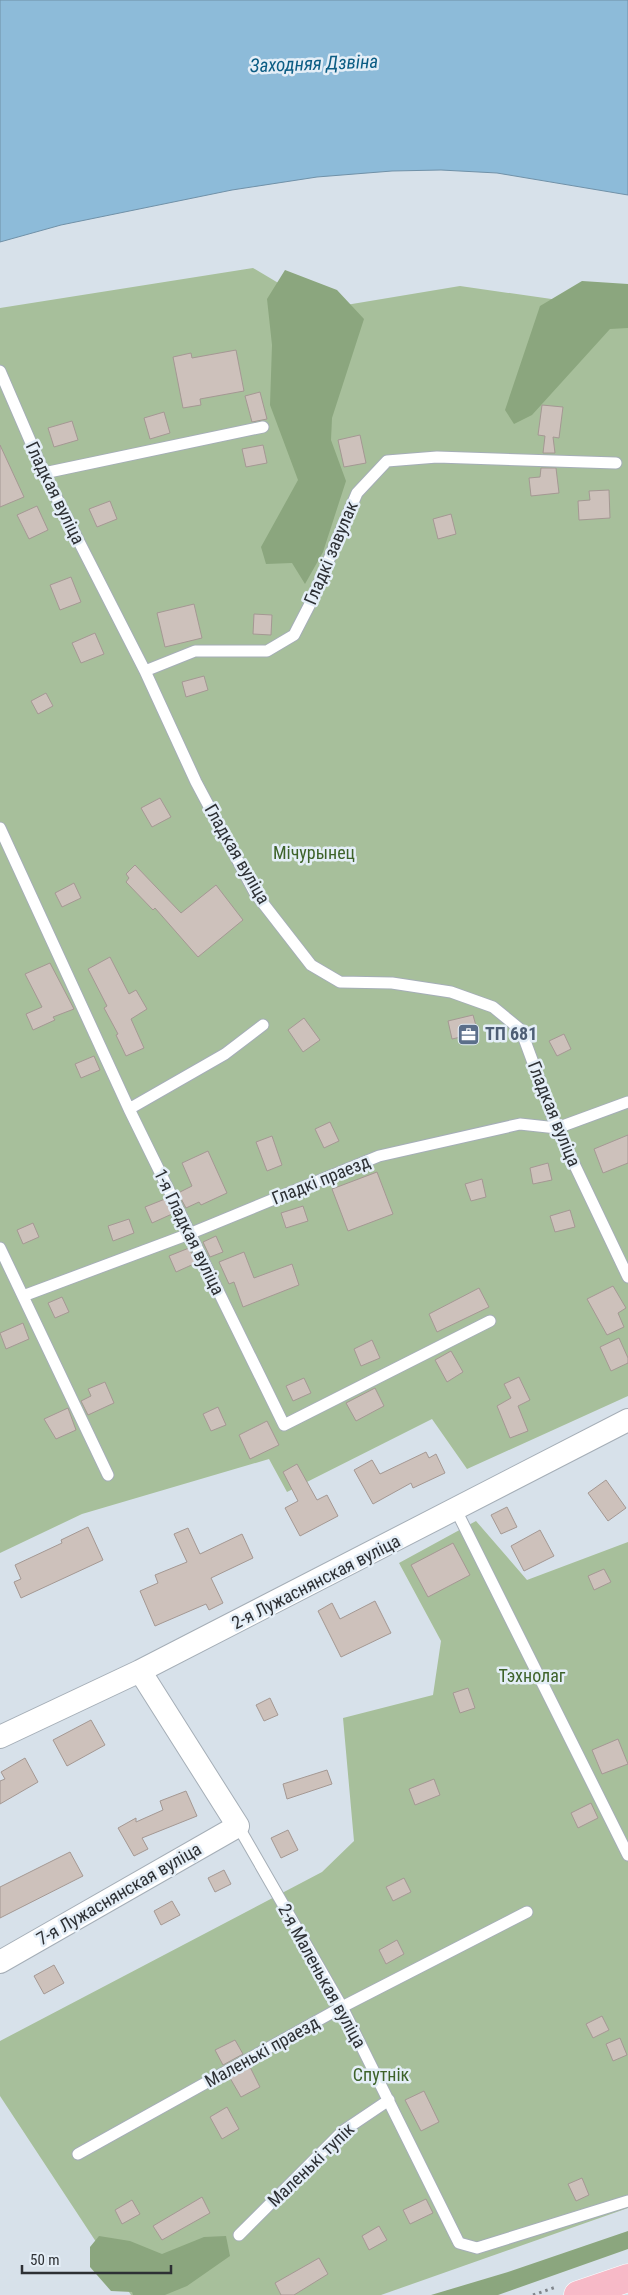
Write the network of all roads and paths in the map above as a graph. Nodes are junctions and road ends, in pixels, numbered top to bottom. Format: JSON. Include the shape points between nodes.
{"nodes":[{"id":1,"x":0,"y":371,"type":"edge"},
{"id":2,"x":263,"y":427,"type":"dead end"},
{"id":3,"x":616,"y":463,"type":"dead end"},
{"id":4,"x":44,"y":473,"type":"junction"},
{"id":5,"x":144,"y":671,"type":"junction"},
{"id":6,"x":0,"y":828,"type":"edge"},
{"id":7,"x":263,"y":1025,"type":"dead end"},
{"id":8,"x":628,"y":1102,"type":"edge"},
{"id":9,"x":129,"y":1109,"type":"junction"},
{"id":10,"x":557,"y":1128,"type":"junction"},
{"id":11,"x":189,"y":1234,"type":"junction"},
{"id":12,"x":0,"y":1248,"type":"edge"},
{"id":13,"x":628,"y":1277,"type":"edge"},
{"id":14,"x":23,"y":1296,"type":"junction"},
{"id":15,"x":490,"y":1321,"type":"dead end"},
{"id":16,"x":628,"y":1420,"type":"edge"},
{"id":17,"x":108,"y":1475,"type":"dead end"},
{"id":18,"x":456,"y":1510,"type":"junction"},
{"id":19,"x":140,"y":1671,"type":"junction"},
{"id":20,"x":0,"y":1737,"type":"edge"},
{"id":21,"x":238,"y":1826,"type":"junction"},
{"id":22,"x":628,"y":1855,"type":"edge"},
{"id":23,"x":527,"y":1912,"type":"dead end"},
{"id":24,"x":0,"y":1962,"type":"edge"},
{"id":25,"x":342,"y":2007,"type":"junction"},
{"id":26,"x":388,"y":2100,"type":"junction"},
{"id":27,"x":78,"y":2154,"type":"dead end"},
{"id":28,"x":628,"y":2202,"type":"edge"},
{"id":29,"x":239,"y":2235,"type":"dead end"},
{"id":30,"x":628,"y":2278,"type":"edge"},
{"id":31,"x":578,"y":2295,"type":"edge"}],
"edges":[{"from":1,"to":4,"type":"lane","name":"Гладкая вуліца"},
{"from":2,"to":4,"type":"lane"},
{"from":3,"to":5,"type":"lane","name":"Гладкі завулак","via":[[437,457],[387,461],[357,493],[294,635],[267,651],[195,652]]},
{"from":4,"to":5,"type":"lane","name":"Гладкая вуліца"},
{"from":5,"to":10,"type":"lane","name":"Гладкая вуліца","via":[[196,782],[255,892],[310,965],[340,982],[392,984],[451,992],[493,1007],[521,1030]]},
{"from":6,"to":9,"type":"lane","name":"1-я Гладкая вуліца"},
{"from":7,"to":9,"type":"lane","via":[[225,1054]]},
{"from":8,"to":10,"type":"lane","name":"Гладкі праезд"},
{"from":9,"to":11,"type":"lane","name":"1-я Гладкая вуліца"},
{"from":10,"to":11,"type":"lane","name":"Гладкі праезд","via":[[520,1124],[379,1156]]},
{"from":10,"to":13,"type":"lane","name":"Гладкая вуліца"},
{"from":11,"to":14,"type":"lane","name":"Гладкі праезд"},
{"from":11,"to":15,"type":"lane","name":"1-я Гладкая вуліца","via":[[284,1425]]},
{"from":12,"to":14,"type":"lane"},
{"from":14,"to":17,"type":"lane"},
{"from":16,"to":18,"type":"street","name":"2-я Лужаснянская вуліца"},
{"from":18,"to":19,"type":"street","name":"2-я Лужаснянская вуліца"},
{"from":18,"to":22,"type":"lane"},
{"from":19,"to":20,"type":"street","name":"2-я Лужаснянская вуліца"},
{"from":19,"to":21,"type":"street"},
{"from":21,"to":24,"type":"street","name":"7-я Лужаснянская вуліца"},
{"from":21,"to":25,"type":"lane","name":"2-я Маленькая вуліца"},
{"from":23,"to":25,"type":"lane","name":"Маленькі праезд"},
{"from":25,"to":26,"type":"lane","name":"2-я Маленькая вуліца"},
{"from":25,"to":27,"type":"lane","name":"Маленькі праезд"},
{"from":26,"to":28,"type":"lane","name":"2-я Маленькая вуліца","via":[[459,2243],[477,2248]]},
{"from":26,"to":29,"type":"lane","name":"Маленькі тупік","via":[[343,2130]]},
{"from":30,"to":31,"type":"main road"}]}
